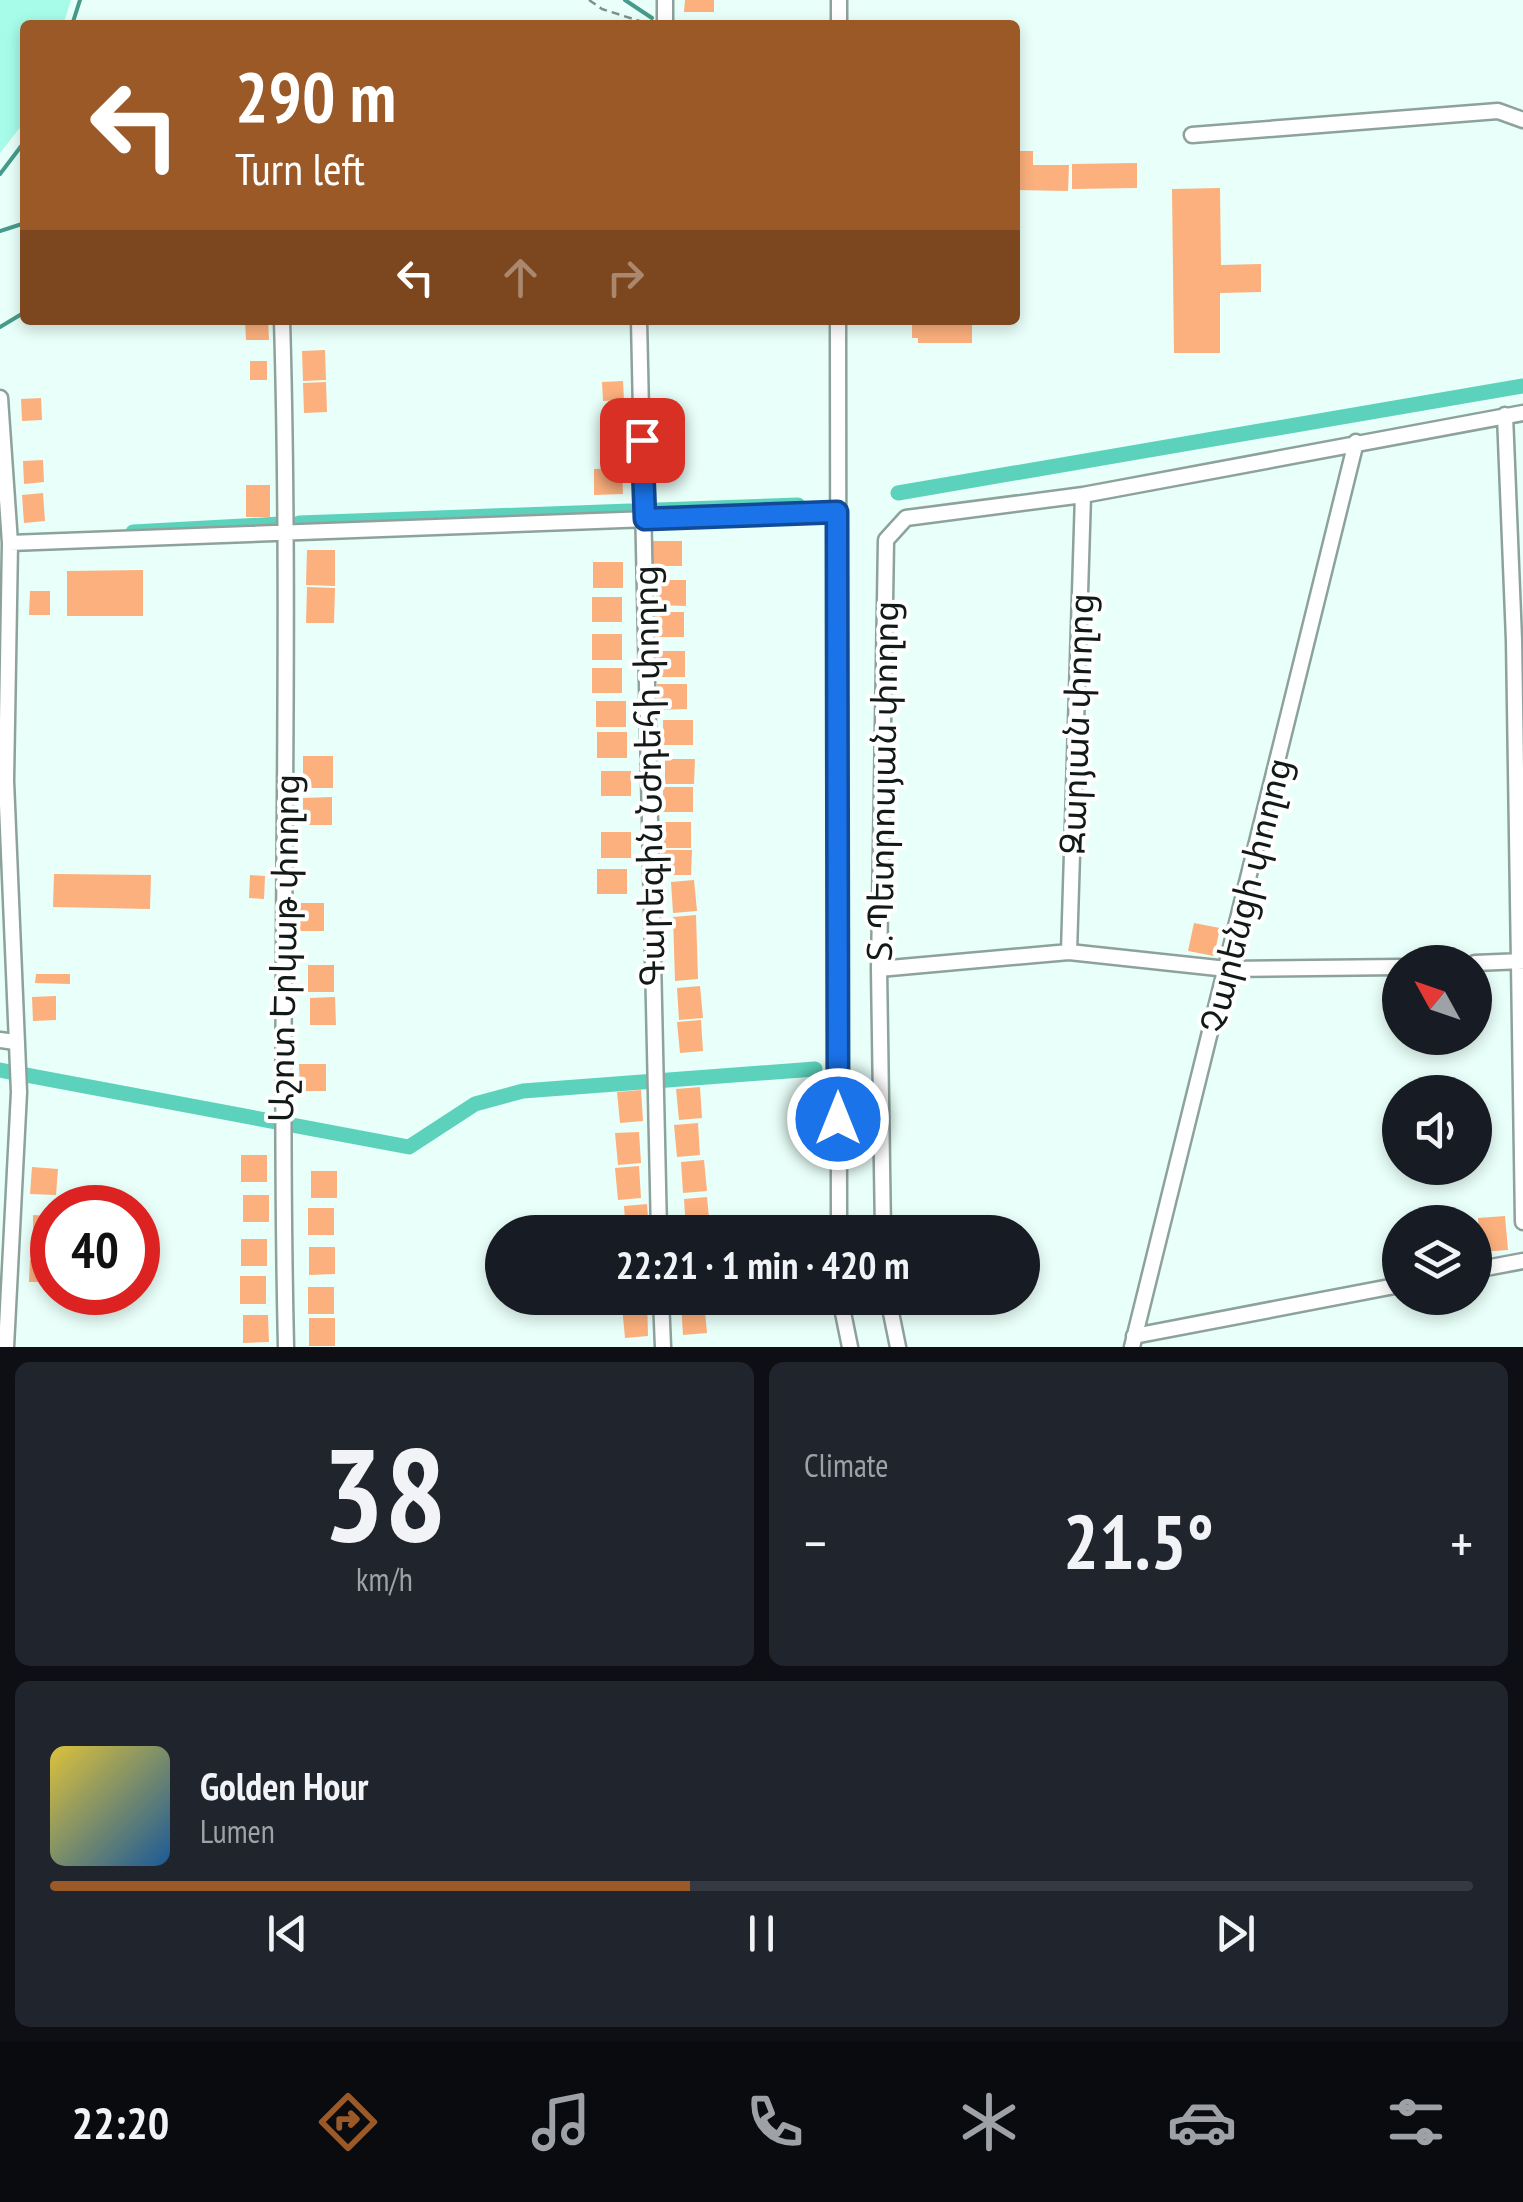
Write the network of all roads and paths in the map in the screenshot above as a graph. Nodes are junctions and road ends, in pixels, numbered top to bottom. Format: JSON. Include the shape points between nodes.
{"nodes":[{"id":1,"x":589,"y":0,"type":"edge"},
{"id":2,"x":635,"y":20,"type":"edge"},
{"id":3,"x":1523,"y":120,"type":"edge"},
{"id":4,"x":1192,"y":135,"type":"dead end"},
{"id":5,"x":282,"y":325,"type":"edge"},
{"id":6,"x":639,"y":325,"type":"edge"},
{"id":7,"x":838,"y":325,"type":"edge"},
{"id":8,"x":0,"y":398,"type":"edge"},
{"id":9,"x":1523,"y":413,"type":"edge"},
{"id":10,"x":1506,"y":415,"type":"junction"},
{"id":11,"x":1356,"y":442,"type":"junction"},
{"id":12,"x":1084,"y":495,"type":"junction"},
{"id":13,"x":837,"y":512,"type":"junction"},
{"id":14,"x":645,"y":519,"type":"junction"},
{"id":15,"x":288,"y":529,"type":"junction"},
{"id":16,"x":10,"y":543,"type":"junction"},
{"id":17,"x":1519,"y":639,"type":"edge"},
{"id":18,"x":1069,"y":952,"type":"junction"},
{"id":19,"x":1520,"y":961,"type":"edge"},
{"id":20,"x":1492,"y":963,"type":"edge"},
{"id":21,"x":1382,"y":967,"type":"edge"},
{"id":22,"x":878,"y":969,"type":"junction"},
{"id":23,"x":1227,"y":969,"type":"junction"},
{"id":24,"x":8,"y":1041,"type":"edge"},
{"id":25,"x":657,"y":1215,"type":"edge"},
{"id":26,"x":839,"y":1215,"type":"edge"},
{"id":27,"x":883,"y":1215,"type":"edge"},
{"id":28,"x":1523,"y":1222,"type":"edge"},
{"id":29,"x":1523,"y":1261,"type":"edge"},
{"id":30,"x":1492,"y":1267,"type":"edge"},
{"id":31,"x":1382,"y":1289,"type":"edge"},
{"id":32,"x":662,"y":1315,"type":"edge"},
{"id":33,"x":843,"y":1315,"type":"edge"},
{"id":34,"x":891,"y":1315,"type":"edge"},
{"id":35,"x":1133,"y":1342,"type":"edge"},
{"id":36,"x":6,"y":1347,"type":"edge"},
{"id":37,"x":286,"y":1347,"type":"edge"},
{"id":38,"x":663,"y":1347,"type":"edge"},
{"id":39,"x":850,"y":1347,"type":"edge"},
{"id":40,"x":898,"y":1347,"type":"edge"}],
"edges":[{"from":1,"to":2,"type":"path"},
{"from":3,"to":4,"type":"street","via":[[1498,112]]},
{"from":5,"to":15,"type":"street"},
{"from":6,"to":14,"type":"street","name":"Գարեգին Նժդեհի փողոց"},
{"from":7,"to":13,"type":"street"},
{"from":8,"to":16,"type":"street"},
{"from":9,"to":10,"type":"street","name":"Տ. Պետրոսյան փողոց"},
{"from":10,"to":11,"type":"street","name":"Տ. Պետրոսյան փողոց"},
{"from":10,"to":17,"type":"street"},
{"from":11,"to":12,"type":"street","name":"Տ. Պետրոսյան փողոց"},
{"from":11,"to":23,"type":"street","name":"Չարենցի փողոց"},
{"from":12,"to":18,"type":"street","name":"Զարյան փողոց"},
{"from":12,"to":22,"type":"street","name":"Տ. Պետրոսյան փողոց","via":[[906,518],[886,540]]},
{"from":13,"to":14,"type":"street"},
{"from":13,"to":26,"type":"street"},
{"from":14,"to":15,"type":"street"},
{"from":14,"to":25,"type":"street","name":"Գարեգին Նժդեհի փողոց"},
{"from":15,"to":16,"type":"street"},
{"from":15,"to":37,"type":"street","name":"Աշոտ Երկաթ փողոց","via":[[281,1108]]},
{"from":16,"to":24,"type":"street"},
{"from":17,"to":19,"type":"street"},
{"from":18,"to":22,"type":"street"},
{"from":18,"to":23,"type":"street"},
{"from":19,"to":20,"type":"street"},
{"from":19,"to":28,"type":"street"},
{"from":21,"to":23,"type":"street"},
{"from":22,"to":27,"type":"street","name":"Տ. Պետրոսյան փողոց"},
{"from":23,"to":35,"type":"street","name":"Չարենցի փողոց"},
{"from":24,"to":36,"type":"street","via":[[18,1060],[19,1092]]},
{"from":29,"to":30,"type":"street"},
{"from":31,"to":35,"type":"street"},
{"from":32,"to":38,"type":"street"},
{"from":33,"to":39,"type":"street"},
{"from":34,"to":40,"type":"street"}]}
